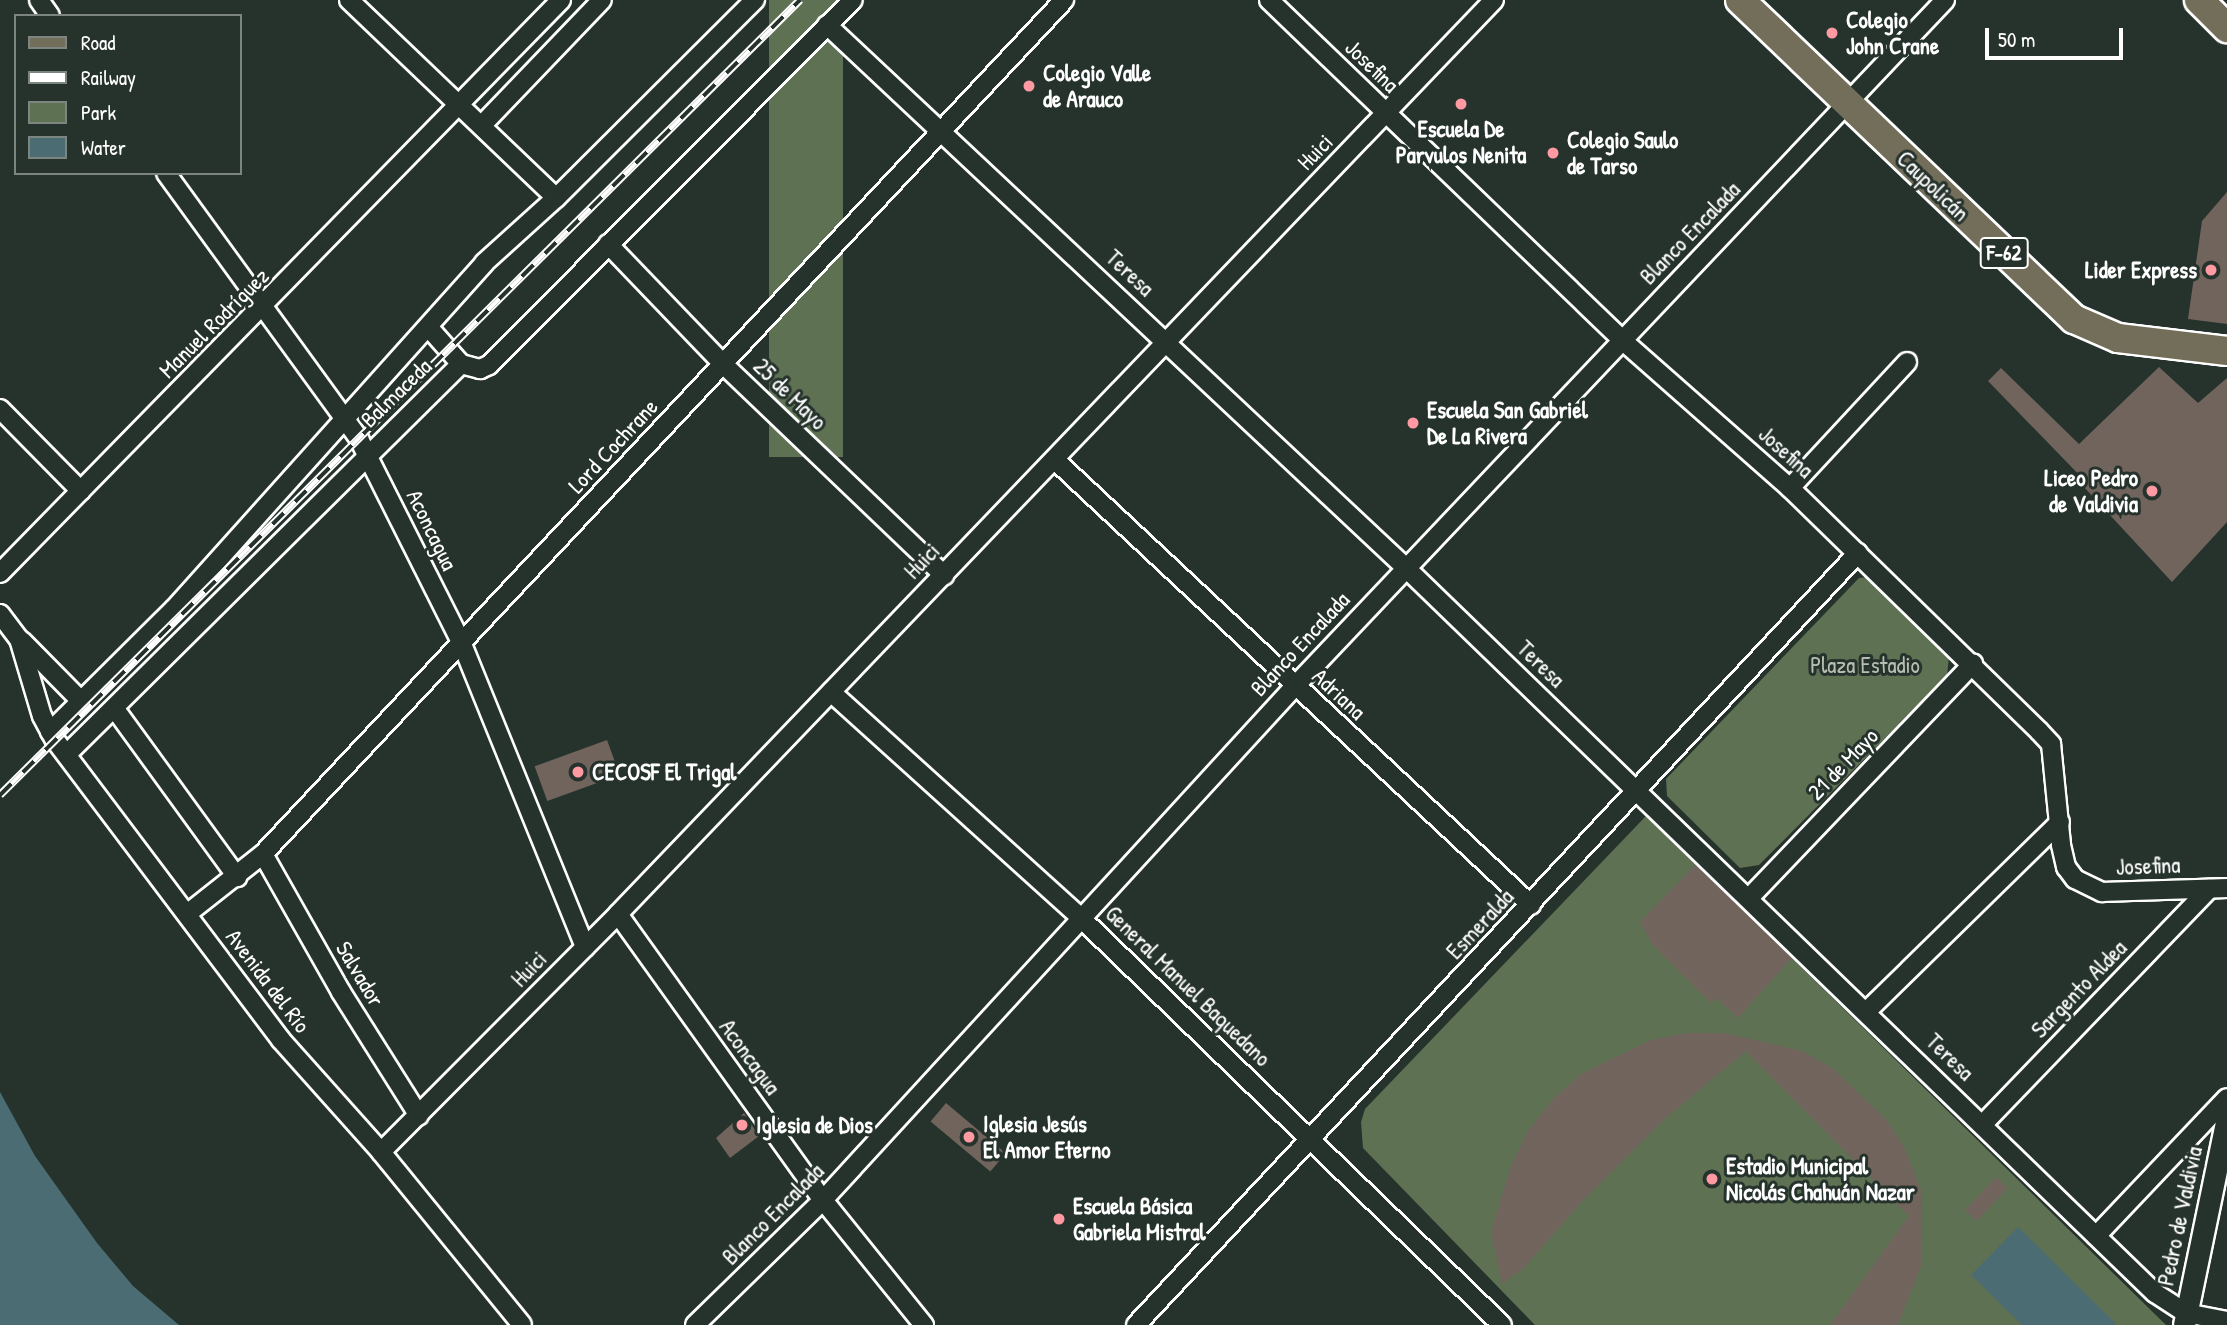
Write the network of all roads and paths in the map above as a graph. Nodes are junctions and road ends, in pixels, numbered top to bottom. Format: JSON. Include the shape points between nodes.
{"nodes":[{"id":1,"x":349,"y":0,"type":"edge"},
{"id":2,"x":561,"y":0,"type":"edge"},
{"id":3,"x":602,"y":0,"type":"edge"},
{"id":4,"x":755,"y":0,"type":"edge"},
{"id":5,"x":853,"y":0,"type":"edge"},
{"id":6,"x":1064,"y":0,"type":"edge"},
{"id":7,"x":1269,"y":0,"type":"edge"},
{"id":8,"x":1494,"y":0,"type":"edge"},
{"id":9,"x":1740,"y":0,"type":"edge"},
{"id":10,"x":1945,"y":0,"type":"edge"},
{"id":11,"x":2199,"y":0,"type":"edge"},
{"id":12,"x":827,"y":26,"type":"junction"},
{"id":13,"x":2227,"y":28,"type":"edge"},
{"id":14,"x":1847,"y":103,"type":"junction"},
{"id":15,"x":459,"y":105,"type":"junction"},
{"id":16,"x":1386,"y":113,"type":"junction"},
{"id":17,"x":482,"y":125,"type":"junction"},
{"id":18,"x":941,"y":133,"type":"junction"},
{"id":19,"x":167,"y":175,"type":"edge"},
{"id":20,"x":556,"y":198,"type":"junction"},
{"id":21,"x":608,"y":244,"type":"junction"},
{"id":22,"x":264,"y":308,"type":"junction"},
{"id":23,"x":430,"y":329,"type":"junction"},
{"id":24,"x":1622,"y":340,"type":"junction"},
{"id":25,"x":1168,"y":341,"type":"junction"},
{"id":26,"x":2227,"y":351,"type":"edge"},
{"id":27,"x":1907,"y":362,"type":"dead end"},
{"id":28,"x":461,"y":364,"type":"junction"},
{"id":29,"x":723,"y":364,"type":"junction"},
{"id":30,"x":0,"y":409,"type":"edge"},
{"id":31,"x":346,"y":422,"type":"junction"},
{"id":32,"x":367,"y":455,"type":"junction"},
{"id":33,"x":1054,"y":459,"type":"junction"},
{"id":34,"x":1790,"y":488,"type":"junction"},
{"id":35,"x":81,"y":491,"type":"junction"},
{"id":36,"x":1858,"y":553,"type":"junction"},
{"id":37,"x":1406,"y":568,"type":"junction"},
{"id":38,"x":0,"y":573,"type":"edge"},
{"id":39,"x":944,"y":575,"type":"junction"},
{"id":40,"x":0,"y":614,"type":"edge"},
{"id":41,"x":19,"y":639,"type":"junction"},
{"id":42,"x":462,"y":644,"type":"junction"},
{"id":43,"x":1973,"y":664,"type":"junction"},
{"id":44,"x":1295,"y":686,"type":"junction"},
{"id":45,"x":831,"y":692,"type":"junction"},
{"id":46,"x":81,"y":701,"type":"junction"},
{"id":47,"x":115,"y":709,"type":"junction"},
{"id":48,"x":50,"y":732,"type":"junction"},
{"id":49,"x":67,"y":754,"type":"junction"},
{"id":50,"x":1637,"y":790,"type":"junction"},
{"id":51,"x":2060,"y":822,"type":"junction"},
{"id":52,"x":263,"y":854,"type":"junction"},
{"id":53,"x":237,"y":877,"type":"junction"},
{"id":54,"x":2218,"y":888,"type":"edge"},
{"id":55,"x":1750,"y":897,"type":"junction"},
{"id":56,"x":1531,"y":905,"type":"junction"},
{"id":57,"x":187,"y":914,"type":"junction"},
{"id":58,"x":618,"y":914,"type":"junction"},
{"id":59,"x":1082,"y":919,"type":"junction"},
{"id":60,"x":585,"y":947,"type":"junction"},
{"id":61,"x":1867,"y":1011,"type":"junction"},
{"id":62,"x":2227,"y":1098,"type":"edge"},
{"id":63,"x":419,"y":1116,"type":"junction"},
{"id":64,"x":1984,"y":1123,"type":"junction"},
{"id":65,"x":2226,"y":1130,"type":"edge"},
{"id":66,"x":1313,"y":1139,"type":"junction"},
{"id":67,"x":382,"y":1152,"type":"junction"},
{"id":68,"x":823,"y":1200,"type":"junction"},
{"id":69,"x":2096,"y":1236,"type":"junction"},
{"id":70,"x":2185,"y":1319,"type":"edge"},
{"id":71,"x":2227,"y":1321,"type":"edge"},
{"id":72,"x":697,"y":1324,"type":"edge"},
{"id":73,"x":522,"y":1325,"type":"edge"},
{"id":74,"x":923,"y":1325,"type":"edge"},
{"id":75,"x":1136,"y":1325,"type":"edge"},
{"id":76,"x":1502,"y":1325,"type":"edge"}],
"edges":[{"from":1,"to":15,"type":"street"},
{"from":2,"to":15,"type":"street","name":"Manuel Rodríguez"},
{"from":3,"to":17,"type":"street"},
{"from":4,"to":20,"type":"street","name":"Balmaceda"},
{"from":5,"to":12,"type":"street","name":"Balmaceda"},
{"from":6,"to":18,"type":"street","name":"Lord Cochrane"},
{"from":7,"to":16,"type":"street","name":"Josefina"},
{"from":8,"to":16,"type":"street","name":"Huici"},
{"from":9,"to":14,"type":"main road","name":"Caupolicán","number":"F-62"},
{"from":10,"to":14,"type":"street","name":"Blanco Encalada"},
{"from":11,"to":13,"type":"main road"},
{"from":12,"to":18,"type":"street","name":"Teresa"},
{"from":12,"to":21,"type":"street","name":"Balmaceda"},
{"from":14,"to":24,"type":"street","name":"Blanco Encalada"},
{"from":14,"to":26,"type":"main road","name":"Caupolicán","number":"F-62","via":[[2083,325],[2118,338]]},
{"from":15,"to":17,"type":"street"},
{"from":15,"to":22,"type":"street","name":"Manuel Rodríguez"},
{"from":16,"to":24,"type":"street","name":"Josefina"},
{"from":16,"to":25,"type":"street","name":"Huici"},
{"from":17,"to":20,"type":"street"},
{"from":18,"to":25,"type":"street","name":"Teresa"},
{"from":18,"to":29,"type":"street","name":"Lord Cochrane"},
{"from":19,"to":22,"type":"street","name":"Aconcagua"},
{"from":20,"to":23,"type":"street","name":"Balmaceda","via":[[484,263]]},
{"from":21,"to":28,"type":"street","name":"Balmaceda","via":[[489,365],[480,369]]},
{"from":21,"to":29,"type":"street","name":"25 de Mayo"},
{"from":22,"to":31,"type":"street","name":"Aconcagua"},
{"from":22,"to":35,"type":"street","name":"Manuel Rodríguez"},
{"from":23,"to":28,"type":"street"},
{"from":23,"to":31,"type":"street","name":"Balmaceda"},
{"from":24,"to":34,"type":"street","name":"Josefina"},
{"from":24,"to":37,"type":"street","name":"Blanco Encalada"},
{"from":25,"to":33,"type":"street","name":"Huici"},
{"from":25,"to":37,"type":"street","name":"Teresa"},
{"from":27,"to":34,"type":"street"},
{"from":28,"to":32,"type":"street","name":"Balmaceda"},
{"from":29,"to":39,"type":"street","name":"25 de Mayo"},
{"from":29,"to":42,"type":"street","name":"Lord Cochrane"},
{"from":30,"to":35,"type":"street"},
{"from":31,"to":32,"type":"street","name":"Aconcagua"},
{"from":31,"to":46,"type":"street","name":"Balmaceda","via":[[174,609]]},
{"from":32,"to":42,"type":"street","name":"Aconcagua"},
{"from":32,"to":47,"type":"street","name":"Balmaceda"},
{"from":33,"to":39,"type":"street","name":"Huici"},
{"from":33,"to":44,"type":"street","name":"Adriana"},
{"from":34,"to":36,"type":"street","name":"Josefina"},
{"from":35,"to":38,"type":"street","name":"Manuel Rodríguez"},
{"from":36,"to":43,"type":"street","name":"Josefina"},
{"from":36,"to":50,"type":"street","name":"Esmeralda"},
{"from":37,"to":44,"type":"street","name":"Blanco Encalada"},
{"from":37,"to":50,"type":"street","name":"Teresa"},
{"from":39,"to":45,"type":"street","name":"Huici"},
{"from":40,"to":41,"type":"street","name":"Avenida del Río"},
{"from":41,"to":46,"type":"street","name":"Avenida del Río"},
{"from":41,"to":48,"type":"street","name":"Avenida del Río"},
{"from":42,"to":52,"type":"street","name":"Lord Cochrane"},
{"from":42,"to":60,"type":"street","name":"Aconcagua"},
{"from":43,"to":51,"type":"street","name":"Josefina","via":[[2051,744]]},
{"from":43,"to":55,"type":"street","name":"21 de Mayo"},
{"from":44,"to":56,"type":"street","name":"Adriana"},
{"from":44,"to":59,"type":"street","name":"Blanco Encalada"},
{"from":45,"to":58,"type":"street","name":"Huici"},
{"from":45,"to":59,"type":"street","name":"General Manuel Baquedano"},
{"from":46,"to":48,"type":"street","name":"Balmaceda"},
{"from":47,"to":49,"type":"street","name":"Balmaceda"},
{"from":47,"to":53,"type":"street"},
{"from":48,"to":49,"type":"street","name":"Avenida del Río"},
{"from":49,"to":57,"type":"street","name":"Avenida del Río"},
{"from":50,"to":55,"type":"street","name":"Teresa"},
{"from":50,"to":56,"type":"street","name":"Esmeralda"},
{"from":51,"to":54,"type":"street","name":"Josefina","via":[[2066,867],[2088,887],[2128,893]]},
{"from":51,"to":61,"type":"street"},
{"from":52,"to":53,"type":"street","name":"Lord Cochrane"},
{"from":52,"to":63,"type":"street","name":"Salvador","via":[[341,992]]},
{"from":53,"to":57,"type":"street","name":"Lord Cochrane"},
{"from":54,"to":64,"type":"street","name":"Sargento Aldea"},
{"from":55,"to":61,"type":"street","name":"Teresa"},
{"from":56,"to":66,"type":"street","name":"Esmeralda"},
{"from":57,"to":67,"type":"street","name":"Avenida del Río","via":[[281,1040]]},
{"from":58,"to":60,"type":"street","name":"Huici"},
{"from":58,"to":68,"type":"street","name":"Aconcagua"},
{"from":59,"to":66,"type":"street","name":"General Manuel Baquedano"},
{"from":59,"to":68,"type":"street","name":"Blanco Encalada"},
{"from":60,"to":63,"type":"street","name":"Huici"},
{"from":61,"to":64,"type":"street","name":"Teresa"},
{"from":62,"to":69,"type":"street"},
{"from":63,"to":67,"type":"street","name":"Huici"},
{"from":64,"to":69,"type":"street","name":"Teresa"},
{"from":65,"to":70,"type":"street","name":"Pedro de Valdivia"},
{"from":66,"to":75,"type":"street","name":"Esmeralda"},
{"from":66,"to":76,"type":"street","name":"General Manuel Baquedano"},
{"from":67,"to":73,"type":"street","name":"Avenida del Río"},
{"from":68,"to":72,"type":"street","name":"Blanco Encalada"},
{"from":68,"to":74,"type":"street","name":"Aconcagua"},
{"from":69,"to":70,"type":"street","name":"Teresa"},
{"from":70,"to":71,"type":"street","name":"Teresa"}]}
